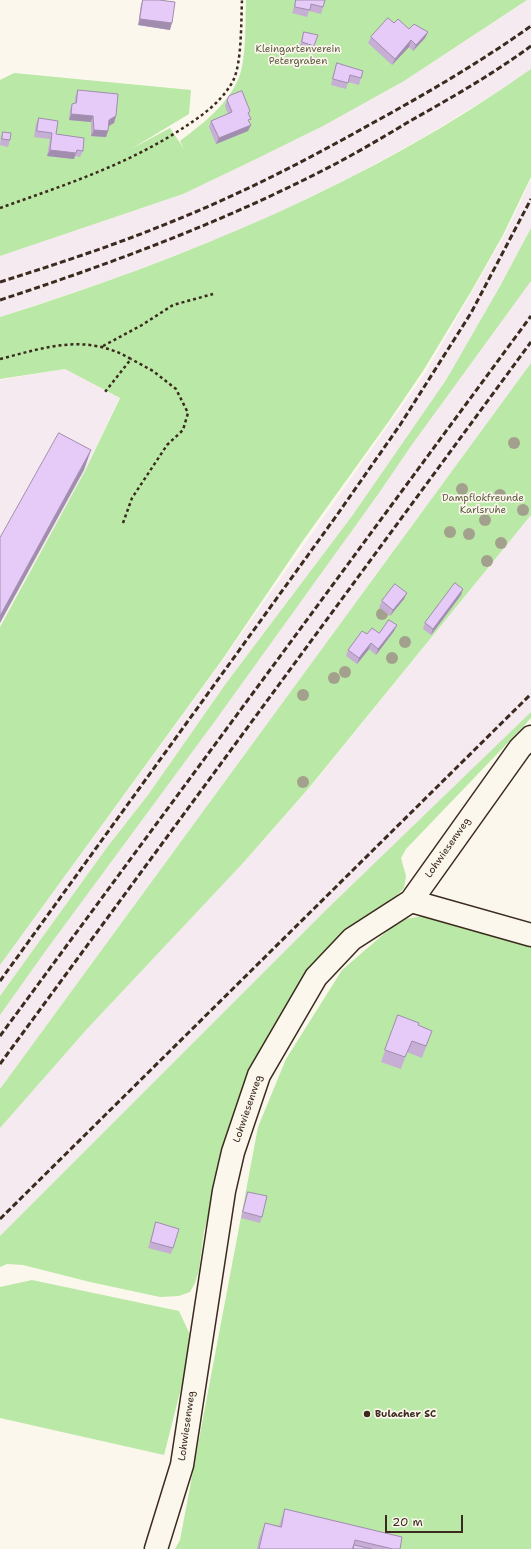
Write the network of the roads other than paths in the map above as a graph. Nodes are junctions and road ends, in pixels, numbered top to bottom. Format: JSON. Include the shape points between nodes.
{"nodes":[{"id":1,"x":531,"y":736,"type":"edge"},
{"id":2,"x":411,"y":901,"type":"junction"},
{"id":3,"x":531,"y":935,"type":"edge"},
{"id":4,"x":156,"y":1549,"type":"edge"}],
"edges":[{"from":1,"to":2,"type":"lane","name":"Lohwiesenweg"},
{"from":2,"to":3,"type":"lane"},
{"from":2,"to":4,"type":"lane","name":"Lohwiesenweg","via":[[352,939],[316,977],[259,1075],[233,1152],[224,1191],[182,1465]]}]}
